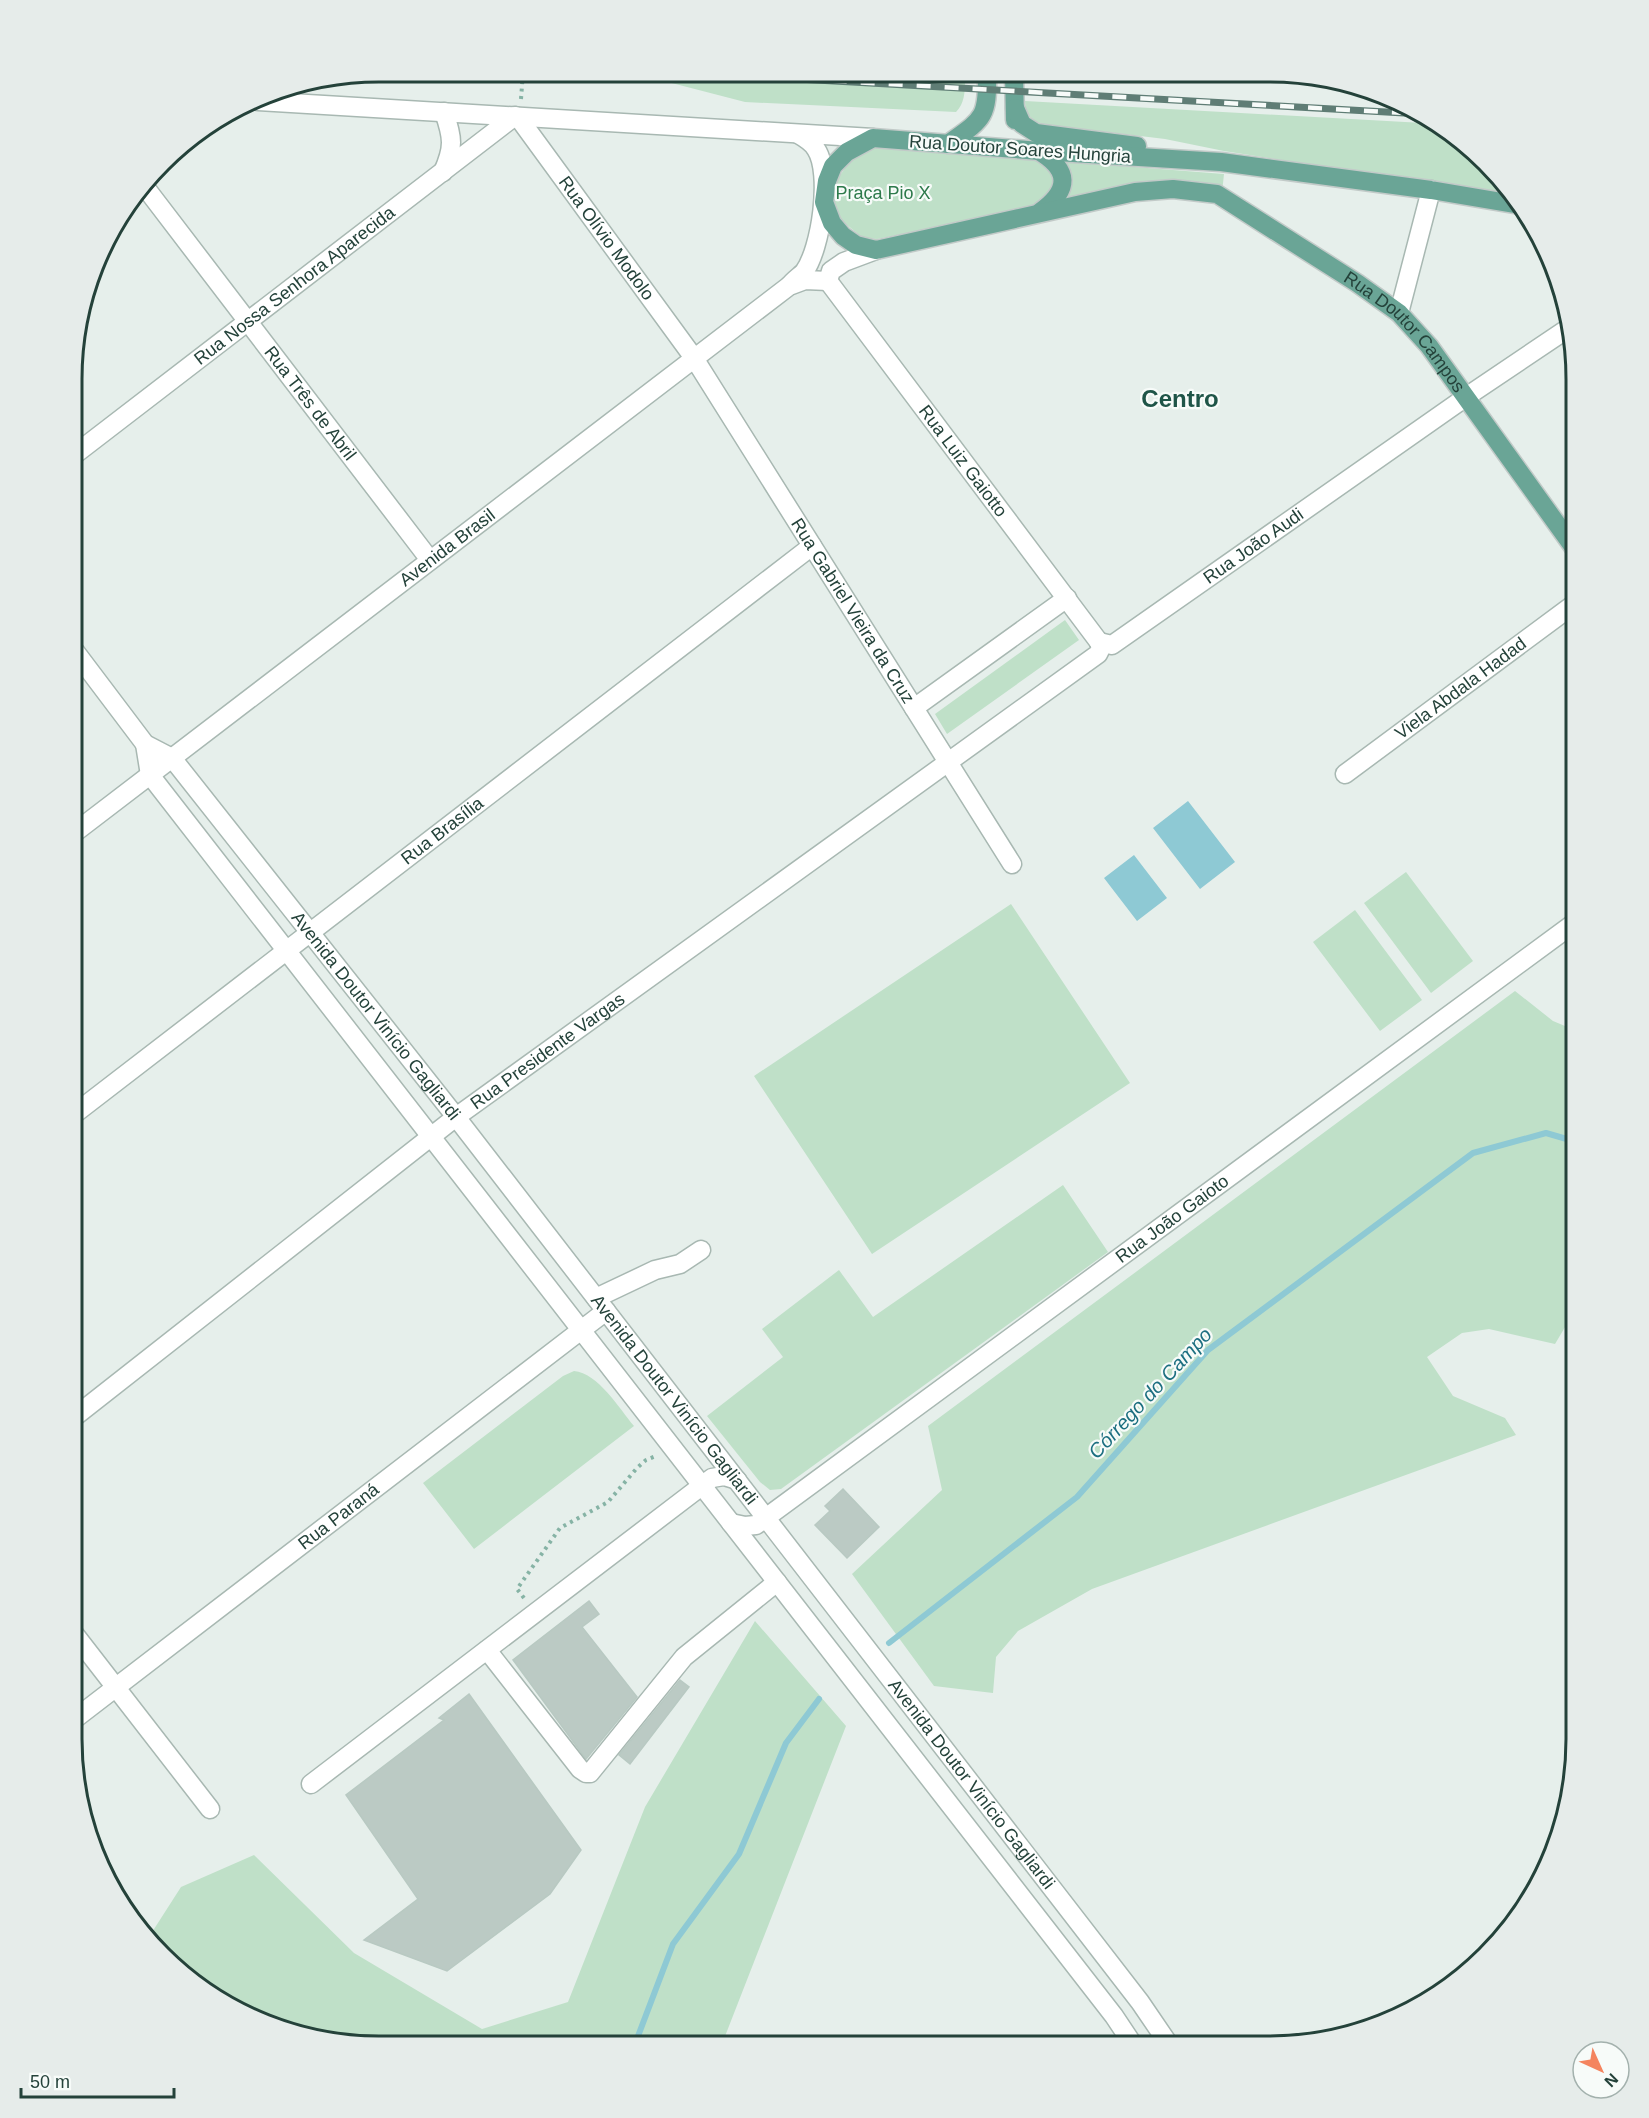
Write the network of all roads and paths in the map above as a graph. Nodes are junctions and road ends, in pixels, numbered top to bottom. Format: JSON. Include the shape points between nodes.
{"nodes":[{"id":1,"x":522,"y":82,"type":"edge"},
{"id":2,"x":987,"y":82,"type":"edge"},
{"id":3,"x":1014,"y":82,"type":"edge"},
{"id":4,"x":274,"y":102,"type":"edge"},
{"id":5,"x":1014,"y":108,"type":"junction"},
{"id":6,"x":444,"y":112,"type":"junction"},
{"id":7,"x":517,"y":117,"type":"junction"},
{"id":8,"x":798,"y":134,"type":"junction"},
{"id":9,"x":873,"y":138,"type":"junction"},
{"id":10,"x":948,"y":144,"type":"junction"},
{"id":11,"x":1040,"y":151,"type":"junction"},
{"id":12,"x":1221,"y":162,"type":"junction"},
{"id":13,"x":443,"y":172,"type":"junction"},
{"id":14,"x":1431,"y":190,"type":"junction"},
{"id":15,"x":149,"y":192,"type":"edge"},
{"id":16,"x":824,"y":202,"type":"junction"},
{"id":17,"x":1508,"y":203,"type":"edge"},
{"id":18,"x":1036,"y":215,"type":"junction"},
{"id":19,"x":876,"y":250,"type":"junction"},
{"id":20,"x":828,"y":281,"type":"junction"},
{"id":21,"x":789,"y":286,"type":"junction"},
{"id":22,"x":1399,"y":313,"type":"junction"},
{"id":23,"x":249,"y":321,"type":"junction"},
{"id":24,"x":1563,"y":332,"type":"edge"},
{"id":25,"x":694,"y":358,"type":"junction"},
{"id":26,"x":1466,"y":397,"type":"junction"},
{"id":27,"x":82,"y":449,"type":"edge"},
{"id":28,"x":1566,"y":537,"type":"edge"},
{"id":29,"x":812,"y":546,"type":"junction"},
{"id":30,"x":430,"y":561,"type":"junction"},
{"id":31,"x":1068,"y":598,"type":"junction"},
{"id":32,"x":1566,"y":610,"type":"edge"},
{"id":33,"x":1099,"y":642,"type":"junction"},
{"id":34,"x":82,"y":660,"type":"edge"},
{"id":35,"x":914,"y":708,"type":"junction"},
{"id":36,"x":146,"y":744,"type":"junction"},
{"id":37,"x":172,"y":758,"type":"junction"},
{"id":38,"x":947,"y":762,"type":"junction"},
{"id":39,"x":1345,"y":774,"type":"dead end"},
{"id":40,"x":150,"y":775,"type":"junction"},
{"id":41,"x":82,"y":828,"type":"edge"},
{"id":42,"x":1012,"y":864,"type":"dead end"},
{"id":43,"x":1566,"y":929,"type":"edge"},
{"id":44,"x":310,"y":932,"type":"junction"},
{"id":45,"x":286,"y":950,"type":"junction"},
{"id":46,"x":82,"y":1108,"type":"edge"},
{"id":47,"x":456,"y":1117,"type":"junction"},
{"id":48,"x":431,"y":1136,"type":"junction"},
{"id":49,"x":701,"y":1250,"type":"dead end"},
{"id":50,"x":601,"y":1305,"type":"junction"},
{"id":51,"x":582,"y":1330,"type":"junction"},
{"id":52,"x":82,"y":1411,"type":"edge"},
{"id":53,"x":671,"y":1446,"type":"junction"},
{"id":54,"x":737,"y":1480,"type":"junction"},
{"id":55,"x":702,"y":1486,"type":"junction"},
{"id":56,"x":766,"y":1518,"type":"junction"},
{"id":57,"x":731,"y":1522,"type":"junction"},
{"id":58,"x":777,"y":1582,"type":"junction"},
{"id":59,"x":536,"y":1613,"type":"junction"},
{"id":60,"x":82,"y":1644,"type":"edge"},
{"id":61,"x":487,"y":1650,"type":"junction"},
{"id":62,"x":116,"y":1688,"type":"junction"},
{"id":63,"x":82,"y":1714,"type":"edge"},
{"id":64,"x":311,"y":1784,"type":"dead end"},
{"id":65,"x":210,"y":1809,"type":"dead end"},
{"id":66,"x":1021,"y":1848,"type":"junction"},
{"id":67,"x":998,"y":1867,"type":"junction"},
{"id":68,"x":1127,"y":2036,"type":"edge"},
{"id":69,"x":1163,"y":2036,"type":"edge"}],
"edges":[{"from":1,"to":7,"type":"path"},
{"from":2,"to":10,"type":"main road","via":[[984,113]]},
{"from":3,"to":5,"type":"main road"},
{"from":4,"to":6,"type":"street","name":"Rua Doutor Soares Hungria"},
{"from":5,"to":11,"type":"main road","via":[[1020,137]]},
{"from":5,"to":12,"type":"main road","via":[[1023,124],[1036,133]]},
{"from":6,"to":7,"type":"street","name":"Rua Doutor Soares Hungria"},
{"from":6,"to":13,"type":"street","via":[[452,144]]},
{"from":7,"to":8,"type":"street","name":"Rua Doutor Soares Hungria"},
{"from":7,"to":13,"type":"street","name":"Rua Nossa Senhora Aparecida"},
{"from":7,"to":25,"type":"street","name":"Rua Olívio Modolo"},
{"from":8,"to":9,"type":"street","name":"Rua Doutor Soares Hungria"},
{"from":8,"to":16,"type":"street","via":[[818,151]]},
{"from":9,"to":10,"type":"main road","name":"Rua Doutor Soares Hungria"},
{"from":9,"to":16,"type":"main road","via":[[847,152],[833,166]]},
{"from":10,"to":11,"type":"main road","name":"Rua Doutor Soares Hungria"},
{"from":11,"to":12,"type":"main road","name":"Rua Doutor Soares Hungria"},
{"from":11,"to":18,"type":"main road","via":[[1060,168],[1064,178],[1057,197]]},
{"from":12,"to":14,"type":"main road","name":"Rua Doutor Soares Hungria"},
{"from":13,"to":23,"type":"street","name":"Rua Nossa Senhora Aparecida"},
{"from":14,"to":17,"type":"main road","name":"Rua Doutor Soares Hungria"},
{"from":14,"to":22,"type":"street"},
{"from":15,"to":23,"type":"street","name":"Rua Três de Abril"},
{"from":16,"to":19,"type":"main road","via":[[832,223],[843,236],[856,245]]},
{"from":16,"to":21,"type":"street","via":[[810,259],[804,272]]},
{"from":18,"to":19,"type":"main road"},
{"from":18,"to":22,"type":"main road","name":"Rua Doutor Campos","via":[[1135,192],[1173,189],[1217,194]]},
{"from":19,"to":20,"type":"street","via":[[844,262],[831,271]]},
{"from":20,"to":21,"type":"street","name":"Avenida Brasil","via":[[805,280]]},
{"from":20,"to":31,"type":"street","name":"Rua Luiz Gaiotto"},
{"from":21,"to":25,"type":"street","name":"Avenida Brasil"},
{"from":22,"to":26,"type":"main road","name":"Rua Doutor Campos"},
{"from":23,"to":27,"type":"street","name":"Rua Nossa Senhora Aparecida"},
{"from":23,"to":30,"type":"street","name":"Rua Três de Abril"},
{"from":24,"to":26,"type":"street","name":"Rua João Audi"},
{"from":25,"to":29,"type":"street","name":"Rua Gabriel Vieira da Cruz"},
{"from":25,"to":30,"type":"street","name":"Avenida Brasil"},
{"from":26,"to":28,"type":"main road","name":"Rua Doutor Campos"},
{"from":26,"to":33,"type":"street","name":"Rua João Audi","via":[[1112,645]]},
{"from":29,"to":35,"type":"street","name":"Rua Gabriel Vieira da Cruz"},
{"from":29,"to":44,"type":"street","name":"Rua Brasília"},
{"from":30,"to":37,"type":"street","name":"Avenida Brasil"},
{"from":31,"to":33,"type":"street","name":"Rua Luiz Gaiotto"},
{"from":31,"to":35,"type":"street"},
{"from":32,"to":39,"type":"street","name":"Viela Abdala Hadad"},
{"from":33,"to":38,"type":"street","via":[[1098,654]]},
{"from":34,"to":36,"type":"street"},
{"from":35,"to":38,"type":"street","name":"Rua Gabriel Vieira da Cruz"},
{"from":36,"to":37,"type":"street"},
{"from":36,"to":40,"type":"street"},
{"from":37,"to":40,"type":"street","name":"Avenida Brasil"},
{"from":37,"to":44,"type":"street","name":"Avenida Doutor Vinício Gagliardi"},
{"from":38,"to":42,"type":"street","name":"Rua Gabriel Vieira da Cruz"},
{"from":38,"to":47,"type":"street","name":"Rua Presidente Vargas"},
{"from":40,"to":41,"type":"street","name":"Avenida Brasil"},
{"from":40,"to":45,"type":"street","name":"Avenida Doutor Vinício Gagliardi"},
{"from":43,"to":56,"type":"street","name":"Rua João Gaioto"},
{"from":44,"to":45,"type":"street","name":"Rua Brasília"},
{"from":44,"to":47,"type":"street","name":"Avenida Doutor Vinício Gagliardi"},
{"from":45,"to":46,"type":"street","name":"Rua Brasília"},
{"from":45,"to":48,"type":"street","name":"Avenida Doutor Vinício Gagliardi"},
{"from":47,"to":48,"type":"street","name":"Rua Presidente Vargas"},
{"from":47,"to":50,"type":"street","name":"Avenida Doutor Vinício Gagliardi"},
{"from":48,"to":51,"type":"street","name":"Avenida Doutor Vinício Gagliardi"},
{"from":48,"to":52,"type":"street","name":"Rua Presidente Vargas"},
{"from":49,"to":50,"type":"street","name":"Rua Paraná","via":[[680,1263],[655,1270]]},
{"from":50,"to":51,"type":"street","name":"Rua Paraná"},
{"from":50,"to":54,"type":"street","name":"Avenida Doutor Vinício Gagliardi"},
{"from":51,"to":53,"type":"street","name":"Avenida Doutor Vinício Gagliardi"},
{"from":51,"to":62,"type":"street","name":"Rua Paraná"},
{"from":53,"to":55,"type":"street","name":"Avenida Doutor Vinício Gagliardi"},
{"from":53,"to":59,"type":"path","via":[[645,1460],[608,1502],[569,1522],[553,1536],[517,1589]]},
{"from":54,"to":55,"type":"street","via":[[712,1478]]},
{"from":54,"to":56,"type":"street","name":"Avenida Doutor Vinício Gagliardi"},
{"from":55,"to":57,"type":"street","name":"Avenida Doutor Vinício Gagliardi"},
{"from":55,"to":59,"type":"street"},
{"from":56,"to":57,"type":"street","via":[[756,1525]]},
{"from":56,"to":66,"type":"street","name":"Avenida Doutor Vinício Gagliardi"},
{"from":57,"to":58,"type":"street","name":"Avenida Doutor Vinício Gagliardi"},
{"from":58,"to":61,"type":"street","via":[[684,1657],[590,1773],[580,1769]]},
{"from":58,"to":67,"type":"street","name":"Avenida Doutor Vinício Gagliardi"},
{"from":59,"to":61,"type":"street"},
{"from":60,"to":62,"type":"street"},
{"from":61,"to":64,"type":"street"},
{"from":62,"to":63,"type":"street","name":"Rua Paraná"},
{"from":62,"to":65,"type":"street"},
{"from":66,"to":67,"type":"street"},
{"from":66,"to":69,"type":"street","name":"Avenida Doutor Vinício Gagliardi"},
{"from":67,"to":68,"type":"street","name":"Avenida Doutor Vinício Gagliardi"}]}
